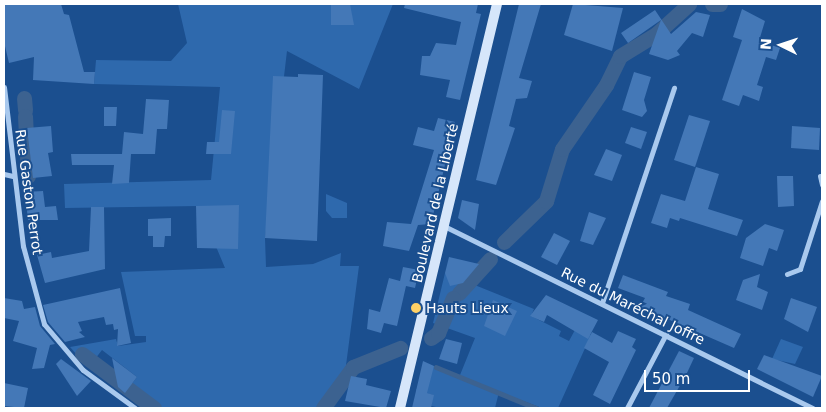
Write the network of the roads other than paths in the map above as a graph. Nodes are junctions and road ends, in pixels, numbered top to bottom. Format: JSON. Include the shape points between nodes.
{"nodes":[{"id":1,"x":497,"y":4,"type":"edge"},
{"id":2,"x":4,"y":87,"type":"edge"},
{"id":3,"x":674,"y":88,"type":"dead end"},
{"id":4,"x":4,"y":174,"type":"edge"},
{"id":5,"x":13,"y":176,"type":"junction"},
{"id":6,"x":820,"y":176,"type":"dead end"},
{"id":7,"x":822,"y":185,"type":"edge"},
{"id":8,"x":822,"y":201,"type":"edge"},
{"id":9,"x":820,"y":221,"type":"edge"},
{"id":10,"x":444,"y":226,"type":"junction"},
{"id":11,"x":787,"y":274,"type":"dead end"},
{"id":12,"x":602,"y":303,"type":"junction"},
{"id":13,"x":666,"y":334,"type":"junction"},
{"id":14,"x":135,"y":408,"type":"edge"},
{"id":15,"x":400,"y":408,"type":"edge"},
{"id":16,"x":627,"y":408,"type":"edge"},
{"id":17,"x":812,"y":408,"type":"edge"}],
"edges":[{"from":1,"to":10,"type":"street","name":"Boulevard de la Liberté"},
{"from":2,"to":5,"type":"street","name":"Rue Gaston Perrot"},
{"from":3,"to":12,"type":"street"},
{"from":4,"to":5,"type":"street"},
{"from":5,"to":14,"type":"street","name":"Rue Gaston Perrot","via":[[23,246],[44,324],[83,370]]},
{"from":6,"to":7,"type":"street"},
{"from":8,"to":9,"type":"street"},
{"from":9,"to":11,"type":"street","via":[[800,269]]},
{"from":10,"to":12,"type":"street","name":"Rue du Maréchal Joffre"},
{"from":10,"to":15,"type":"street","name":"Boulevard de la Liberté"},
{"from":12,"to":13,"type":"street","name":"Rue du Maréchal Joffre"},
{"from":13,"to":16,"type":"street"},
{"from":13,"to":17,"type":"street","name":"Rue du Maréchal Joffre"}]}
